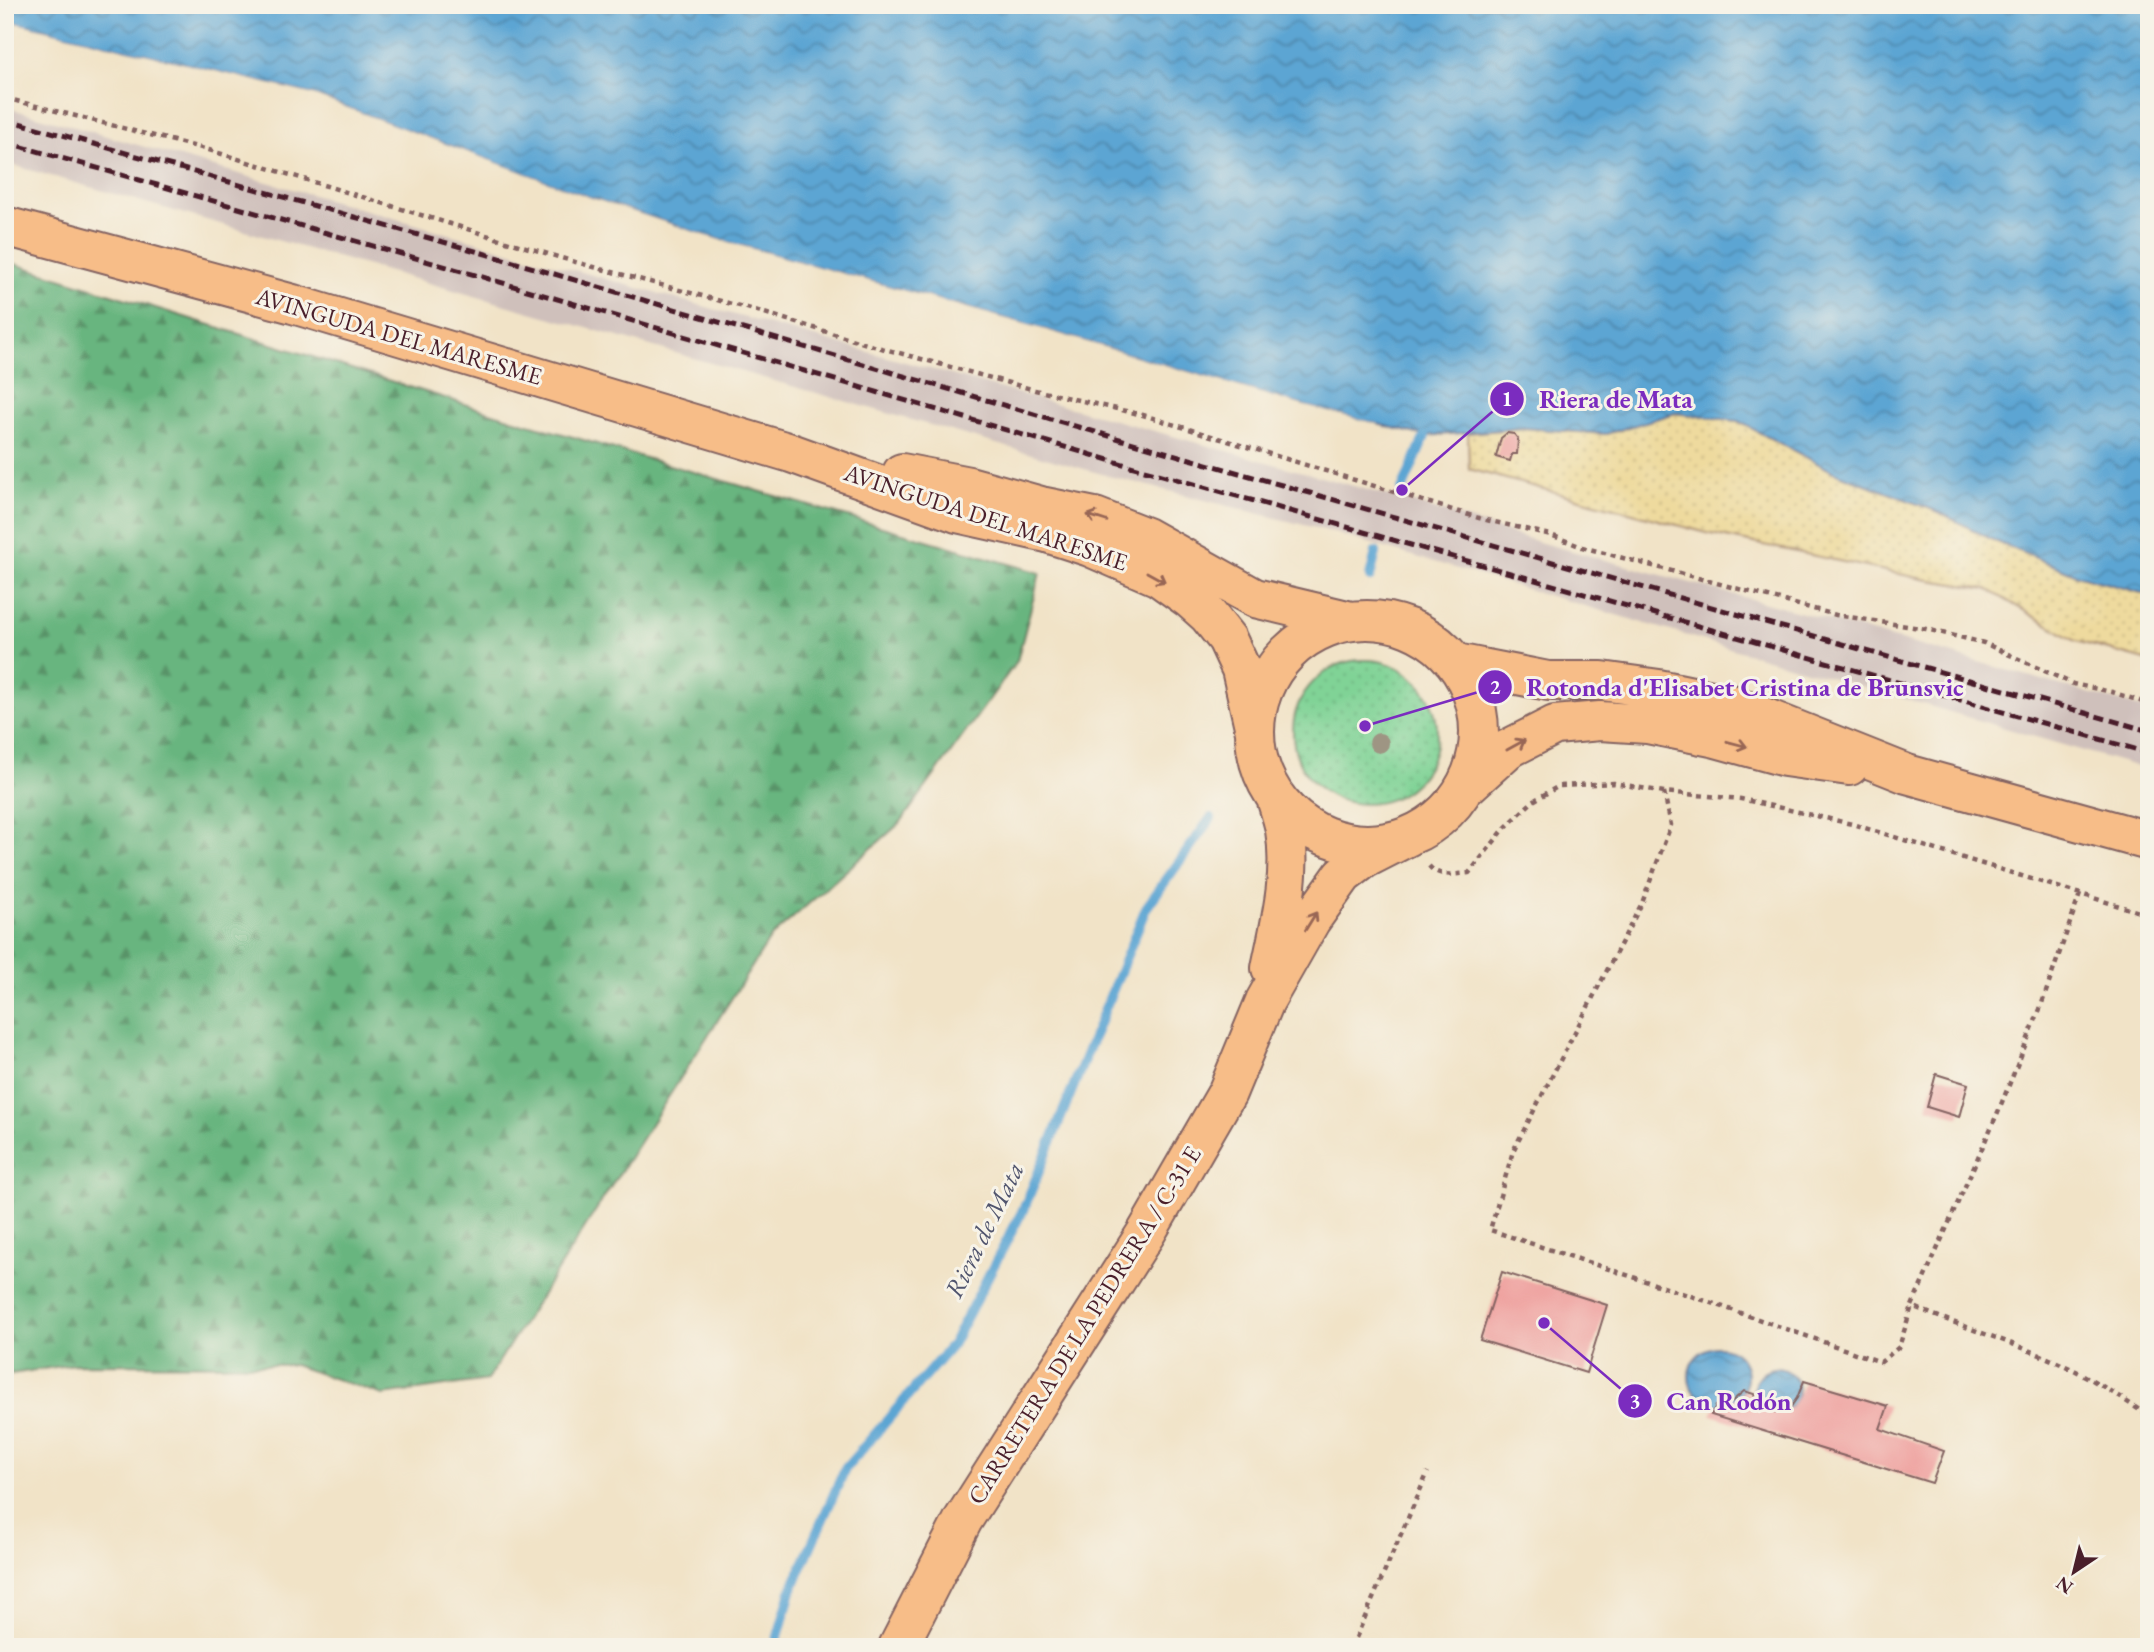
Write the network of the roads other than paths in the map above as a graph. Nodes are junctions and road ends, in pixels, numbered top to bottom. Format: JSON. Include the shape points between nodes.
{"nodes":[{"id":1,"x":5,"y":226,"type":"edge"},
{"id":2,"x":791,"y":453,"type":"junction"},
{"id":3,"x":1352,"y":621,"type":"junction"},
{"id":4,"x":1456,"y":663,"type":"junction"},
{"id":5,"x":1255,"y":731,"type":"junction"},
{"id":6,"x":1908,"y":774,"type":"junction"},
{"id":7,"x":1464,"y":789,"type":"junction"},
{"id":8,"x":1276,"y":798,"type":"junction"},
{"id":9,"x":1409,"y":836,"type":"junction"},
{"id":10,"x":2149,"y":841,"type":"edge"},
{"id":11,"x":1265,"y":1001,"type":"junction"},
{"id":12,"x":898,"y":1647,"type":"edge"}],
"edges":[{"from":1,"to":2,"type":"main road","name":"AVINGUDA DEL MARESME","via":[[293,304]]},
{"from":3,"to":2,"type":"main road","name":"AVINGUDA DEL MARESME","one_way":true,"via":[[1255,598],[1146,537],[1095,517],[969,485]]},
{"from":2,"to":5,"type":"main road","name":"AVINGUDA DEL MARESME","one_way":true,"via":[[957,513],[1090,547],[1159,577],[1208,615],[1227,639],[1241,670]]},
{"from":3,"to":4,"type":"main road","via":[[1381,621],[1409,628],[1435,642]]},
{"from":3,"to":5,"type":"main road","via":[[1321,630],[1294,647],[1273,671],[1260,700]]},
{"from":4,"to":6,"type":"main road","via":[[1548,681],[1602,681],[1731,704]]},
{"from":4,"to":7,"type":"main road","via":[[1472,692],[1479,724],[1476,758]]},
{"from":5,"to":8,"type":"main road","via":[[1265,777]]},
{"from":7,"to":6,"type":"main road","one_way":true,"via":[[1508,749],[1555,725],[1600,722],[1647,724],[1785,757]]},
{"from":6,"to":10,"type":"main road"},
{"from":7,"to":9,"type":"main road","via":[[1441,817]]},
{"from":8,"to":9,"type":"main road","via":[[1297,820],[1322,835],[1351,843],[1381,844]]},
{"from":8,"to":11,"type":"main road","via":[[1286,831],[1287,864],[1283,913]]},
{"from":11,"to":9,"type":"main road","one_way":true,"via":[[1311,920],[1343,875]]},
{"from":11,"to":12,"type":"main road","name":"CARRETERA DE LA PEDRERA / C-31 E","via":[[1227,1093],[1146,1233],[962,1520]]}]}
